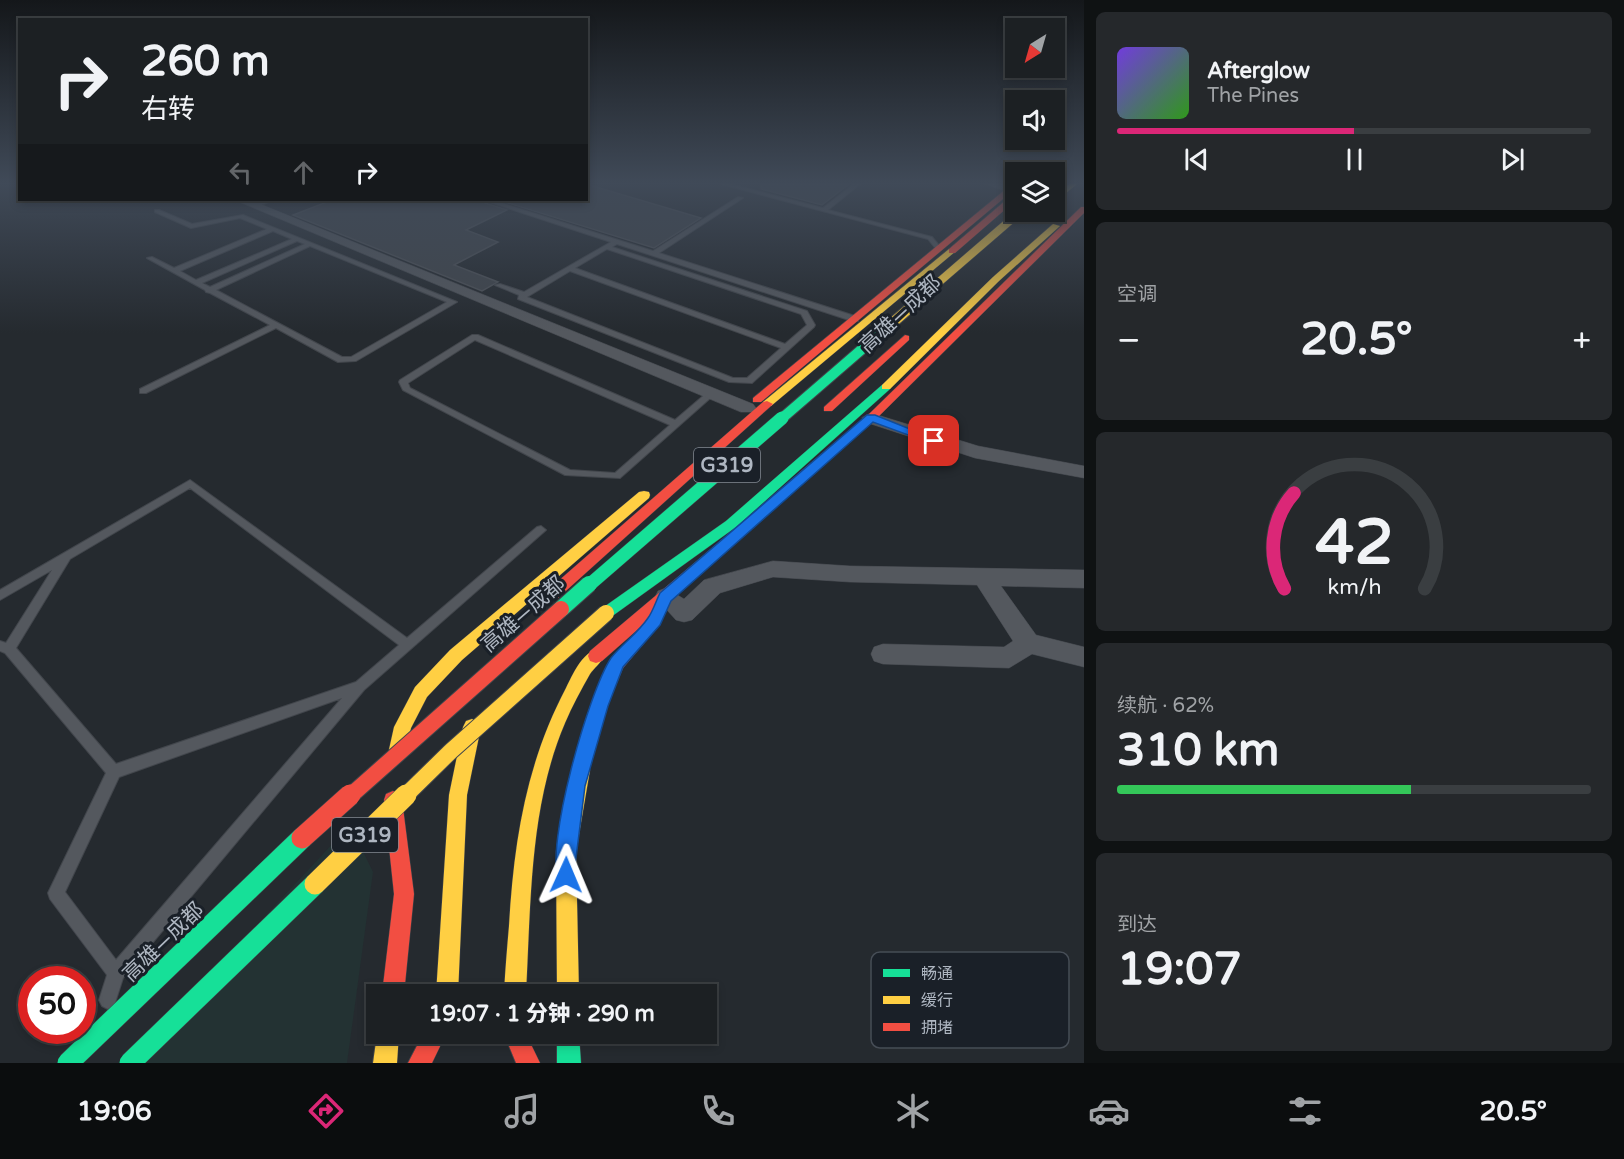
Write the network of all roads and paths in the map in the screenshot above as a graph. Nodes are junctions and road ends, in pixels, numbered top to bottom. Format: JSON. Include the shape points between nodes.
{"nodes":[{"id":1,"x":261,"y":234,"type":"edge"},
{"id":2,"x":284,"y":234,"type":"edge"},
{"id":3,"x":322,"y":234,"type":"edge"},
{"id":4,"x":590,"y":234,"type":"edge"},
{"id":5,"x":686,"y":234,"type":"edge"},
{"id":6,"x":913,"y":234,"type":"edge"},
{"id":7,"x":958,"y":234,"type":"edge"},
{"id":8,"x":969,"y":234,"type":"edge"},
{"id":9,"x":970,"y":234,"type":"edge"},
{"id":10,"x":995,"y":234,"type":"edge"},
{"id":11,"x":1047,"y":234,"type":"edge"},
{"id":12,"x":1059,"y":234,"type":"edge"},
{"id":13,"x":297,"y":239,"type":"junction"},
{"id":14,"x":615,"y":242,"type":"junction"},
{"id":15,"x":310,"y":244,"type":"junction"},
{"id":16,"x":607,"y":247,"type":"junction"},
{"id":17,"x":938,"y":248,"type":"junction"},
{"id":18,"x":220,"y":251,"type":"junction"},
{"id":19,"x":655,"y":254,"type":"junction"},
{"id":20,"x":228,"y":255,"type":"dead end"},
{"id":21,"x":150,"y":258,"type":"dead end"},
{"id":22,"x":236,"y":259,"type":"dead end"},
{"id":23,"x":244,"y":262,"type":"junction"},
{"id":24,"x":256,"y":268,"type":"junction"},
{"id":25,"x":570,"y":269,"type":"junction"},
{"id":26,"x":174,"y":271,"type":"junction"},
{"id":27,"x":195,"y":283,"type":"junction"},
{"id":28,"x":498,"y":285,"type":"dead end"},
{"id":29,"x":208,"y":291,"type":"junction"},
{"id":30,"x":524,"y":295,"type":"junction"},
{"id":31,"x":855,"y":319,"type":"junction"},
{"id":32,"x":274,"y":326,"type":"junction"},
{"id":33,"x":912,"y":332,"type":"dead end"},
{"id":34,"x":786,"y":347,"type":"junction"},
{"id":35,"x":143,"y":391,"type":"dead end"},
{"id":36,"x":712,"y":393,"type":"junction"},
{"id":37,"x":747,"y":408,"type":"junction"},
{"id":38,"x":871,"y":417,"type":"junction"},
{"id":39,"x":815,"y":420,"type":"dead end"},
{"id":40,"x":676,"y":424,"type":"junction"},
{"id":41,"x":1084,"y":472,"type":"edge"},
{"id":42,"x":541,"y":530,"type":"dead end"},
{"id":43,"x":693,"y":533,"type":"dead end"},
{"id":44,"x":68,"y":554,"type":"junction"},
{"id":45,"x":983,"y":577,"type":"junction"},
{"id":46,"x":1084,"y":579,"type":"edge"},
{"id":47,"x":0,"y":596,"type":"edge"},
{"id":48,"x":666,"y":597,"type":"junction"},
{"id":49,"x":606,"y":613,"type":"junction"},
{"id":50,"x":1028,"y":642,"type":"junction"},
{"id":51,"x":408,"y":645,"type":"junction"},
{"id":52,"x":5,"y":648,"type":"edge"},
{"id":53,"x":883,"y":654,"type":"dead end"},
{"id":54,"x":1084,"y":657,"type":"edge"},
{"id":55,"x":360,"y":686,"type":"junction"},
{"id":56,"x":434,"y":719,"type":"junction"},
{"id":57,"x":114,"y":772,"type":"junction"},
{"id":58,"x":116,"y":973,"type":"junction"},
{"id":59,"x":394,"y":984,"type":"edge"},
{"id":60,"x":448,"y":984,"type":"edge"},
{"id":61,"x":516,"y":984,"type":"edge"},
{"id":62,"x":568,"y":984,"type":"edge"},
{"id":63,"x":387,"y":1044,"type":"edge"},
{"id":64,"x":430,"y":1044,"type":"edge"},
{"id":65,"x":443,"y":1044,"type":"edge"},
{"id":66,"x":514,"y":1044,"type":"edge"},
{"id":67,"x":519,"y":1044,"type":"edge"},
{"id":68,"x":568,"y":1044,"type":"edge"},
{"id":69,"x":442,"y":1053,"type":"dead end"},
{"id":70,"x":68,"y":1063,"type":"edge"},
{"id":71,"x":89,"y":1063,"type":"edge"},
{"id":72,"x":130,"y":1063,"type":"edge"},
{"id":73,"x":385,"y":1063,"type":"edge"},
{"id":74,"x":420,"y":1063,"type":"edge"},
{"id":75,"x":513,"y":1063,"type":"edge"},
{"id":76,"x":528,"y":1063,"type":"edge"},
{"id":77,"x":569,"y":1063,"type":"edge"}],
"edges":[{"from":1,"to":18,"type":"lane"},
{"from":2,"to":13,"type":"lane"},
{"from":3,"to":36,"type":"street"},
{"from":4,"to":14,"type":"lane"},
{"from":5,"to":19,"type":"lane"},
{"from":6,"to":17,"type":"lane","via":[[930,238]]},
{"from":7,"to":17,"type":"main road"},
{"from":8,"to":56,"type":"main road","bridge":true,"via":[[756,413],[540,608]]},
{"from":9,"to":60,"type":"main road","via":[[575,589],[486,697],[474,718],[458,795]]},
{"from":10,"to":56,"type":"main road","name":"高雄—成都","number":"G319","bridge":true},
{"from":11,"to":49,"type":"main road","via":[[883,390],[731,524]]},
{"from":12,"to":38,"type":"main road"},
{"from":13,"to":15,"type":"lane"},
{"from":13,"to":23,"type":"lane"},
{"from":14,"to":16,"type":"lane"},
{"from":14,"to":19,"type":"lane"},
{"from":15,"to":24,"type":"lane"},
{"from":15,"to":32,"type":"lane","via":[[453,302],[353,359],[341,360]]},
{"from":16,"to":25,"type":"lane"},
{"from":16,"to":34,"type":"lane","via":[[804,313],[811,325]]},
{"from":17,"to":31,"type":"main road"},
{"from":18,"to":20,"type":"lane"},
{"from":18,"to":26,"type":"lane"},
{"from":19,"to":31,"type":"lane"},
{"from":21,"to":26,"type":"lane"},
{"from":22,"to":23,"type":"lane"},
{"from":23,"to":24,"type":"lane"},
{"from":23,"to":27,"type":"lane"},
{"from":24,"to":29,"type":"lane"},
{"from":25,"to":30,"type":"lane"},
{"from":25,"to":34,"type":"lane"},
{"from":26,"to":27,"type":"lane"},
{"from":27,"to":29,"type":"lane"},
{"from":28,"to":30,"type":"lane"},
{"from":29,"to":32,"type":"lane"},
{"from":30,"to":34,"type":"lane","via":[[521,297],[732,380],[749,381]]},
{"from":31,"to":37,"type":"main road"},
{"from":32,"to":35,"type":"lane"},
{"from":33,"to":39,"type":"main road","name":"高雄—成都"},
{"from":36,"to":37,"type":"street"},
{"from":36,"to":40,"type":"lane"},
{"from":37,"to":59,"type":"main road","via":[[456,655],[421,692],[403,727],[391,781],[404,894]]},
{"from":38,"to":41,"type":"street","via":[[975,453]]},
{"from":38,"to":48,"type":"main road"},
{"from":40,"to":40,"type":"lane","via":[[616,476],[568,473],[407,390],[403,382],[476,338]]},
{"from":42,"to":51,"type":"lane"},
{"from":43,"to":49,"type":"main road","number":"G319"},
{"from":44,"to":47,"type":"lane"},
{"from":44,"to":51,"type":"lane","via":[[190,483]]},
{"from":44,"to":52,"type":"lane"},
{"from":45,"to":46,"type":"street"},
{"from":45,"to":48,"type":"street","via":[[773,569],[712,586],[684,613]]},
{"from":45,"to":50,"type":"street"},
{"from":48,"to":61,"type":"main road","via":[[592,659],[564,705],[538,770],[524,858]]},
{"from":48,"to":62,"type":"main road","via":[[655,621],[617,663],[599,706],[576,786],[566,852]]},
{"from":49,"to":72,"type":"main road","number":"G319","bridge":true,"via":[[451,751]]},
{"from":50,"to":53,"type":"street","via":[[1008,658]]},
{"from":50,"to":54,"type":"street"},
{"from":51,"to":55,"type":"lane"},
{"from":52,"to":57,"type":"lane"},
{"from":55,"to":57,"type":"lane"},
{"from":55,"to":58,"type":"lane"},
{"from":56,"to":70,"type":"main road","name":"高雄—成都","number":"G319","bridge":true,"via":[[297,843]]},
{"from":57,"to":58,"type":"lane","via":[[56,893]]},
{"from":58,"to":71,"type":"lane"},
{"from":63,"to":73,"type":"main road"},
{"from":64,"to":74,"type":"main road"},
{"from":65,"to":69,"type":"main road"},
{"from":66,"to":75,"type":"main road"},
{"from":67,"to":76,"type":"main road"},
{"from":68,"to":77,"type":"main road"}]}
